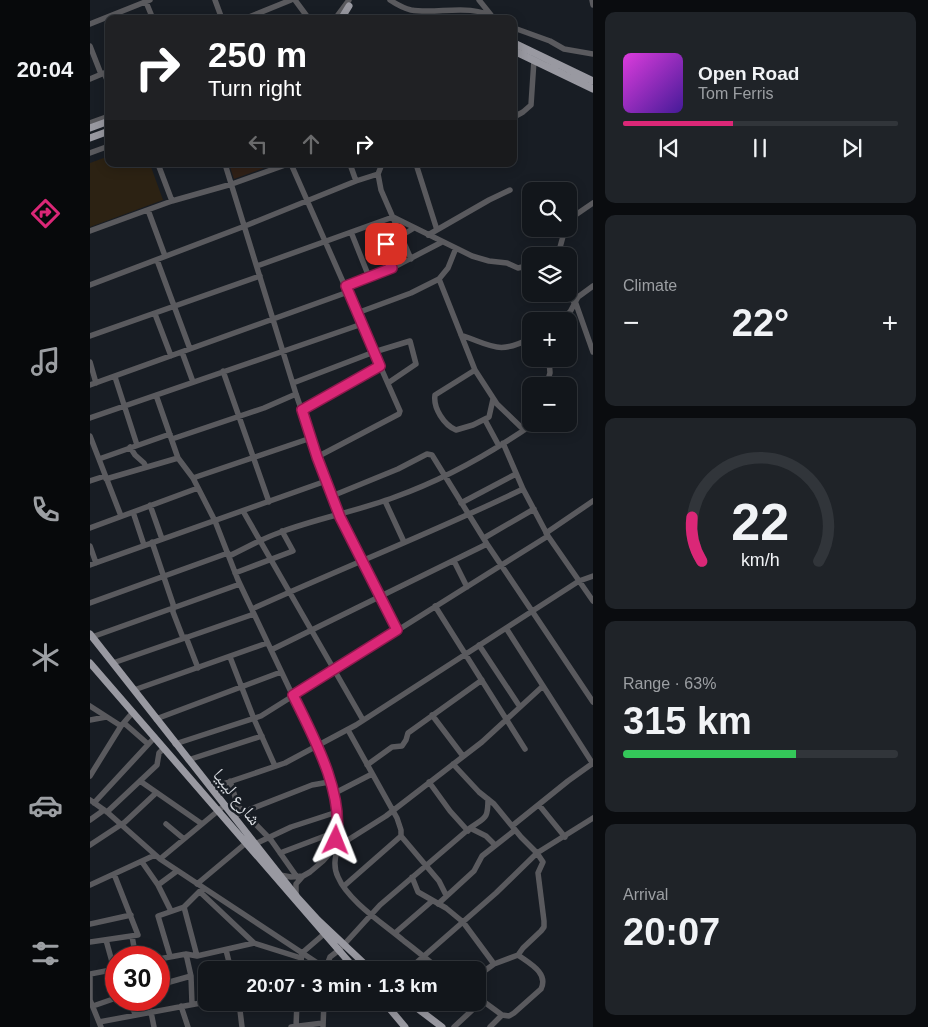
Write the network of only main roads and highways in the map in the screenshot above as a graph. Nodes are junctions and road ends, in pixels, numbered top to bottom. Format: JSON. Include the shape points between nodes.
{"nodes":[{"id":1,"x":350,"y":2,"type":"edge"},
{"id":2,"x":343,"y":15,"type":"edge"},
{"id":3,"x":348,"y":15,"type":"edge"},
{"id":4,"x":517,"y":44,"type":"edge"},
{"id":5,"x":517,"y":52,"type":"edge"},
{"id":6,"x":593,"y":81,"type":"edge"},
{"id":7,"x":593,"y":89,"type":"edge"},
{"id":8,"x":105,"y":122,"type":"edge"},
{"id":9,"x":90,"y":128,"type":"edge"},
{"id":10,"x":105,"y":132,"type":"edge"},
{"id":11,"x":90,"y":138,"type":"edge"},
{"id":12,"x":91,"y":635,"type":"edge"},
{"id":13,"x":90,"y":663,"type":"edge"},
{"id":14,"x":341,"y":948,"type":"junction"},
{"id":15,"x":350,"y":961,"type":"edge"},
{"id":16,"x":358,"y":961,"type":"edge"},
{"id":17,"x":392,"y":1011,"type":"edge"},
{"id":18,"x":420,"y":1011,"type":"edge"},
{"id":19,"x":405,"y":1027,"type":"edge"},
{"id":20,"x":442,"y":1027,"type":"edge"}],
"edges":[{"from":1,"to":2,"type":"main road"},
{"from":1,"to":3,"type":"main road"},
{"from":4,"to":6,"type":"main road"},
{"from":5,"to":7,"type":"main road"},
{"from":8,"to":9,"type":"main road"},
{"from":10,"to":11,"type":"main road"},
{"from":12,"to":14,"type":"main road","name":"شارع ليبيا","via":[[210,788]]},
{"from":13,"to":14,"type":"main road","name":"شارع ليبيا","via":[[324,934]]},
{"from":14,"to":15,"type":"main road","name":"شارع ليبيا"},
{"from":14,"to":16,"type":"main road","name":"شارع ليبيا"},
{"from":17,"to":19,"type":"main road"},
{"from":18,"to":20,"type":"main road"}]}
